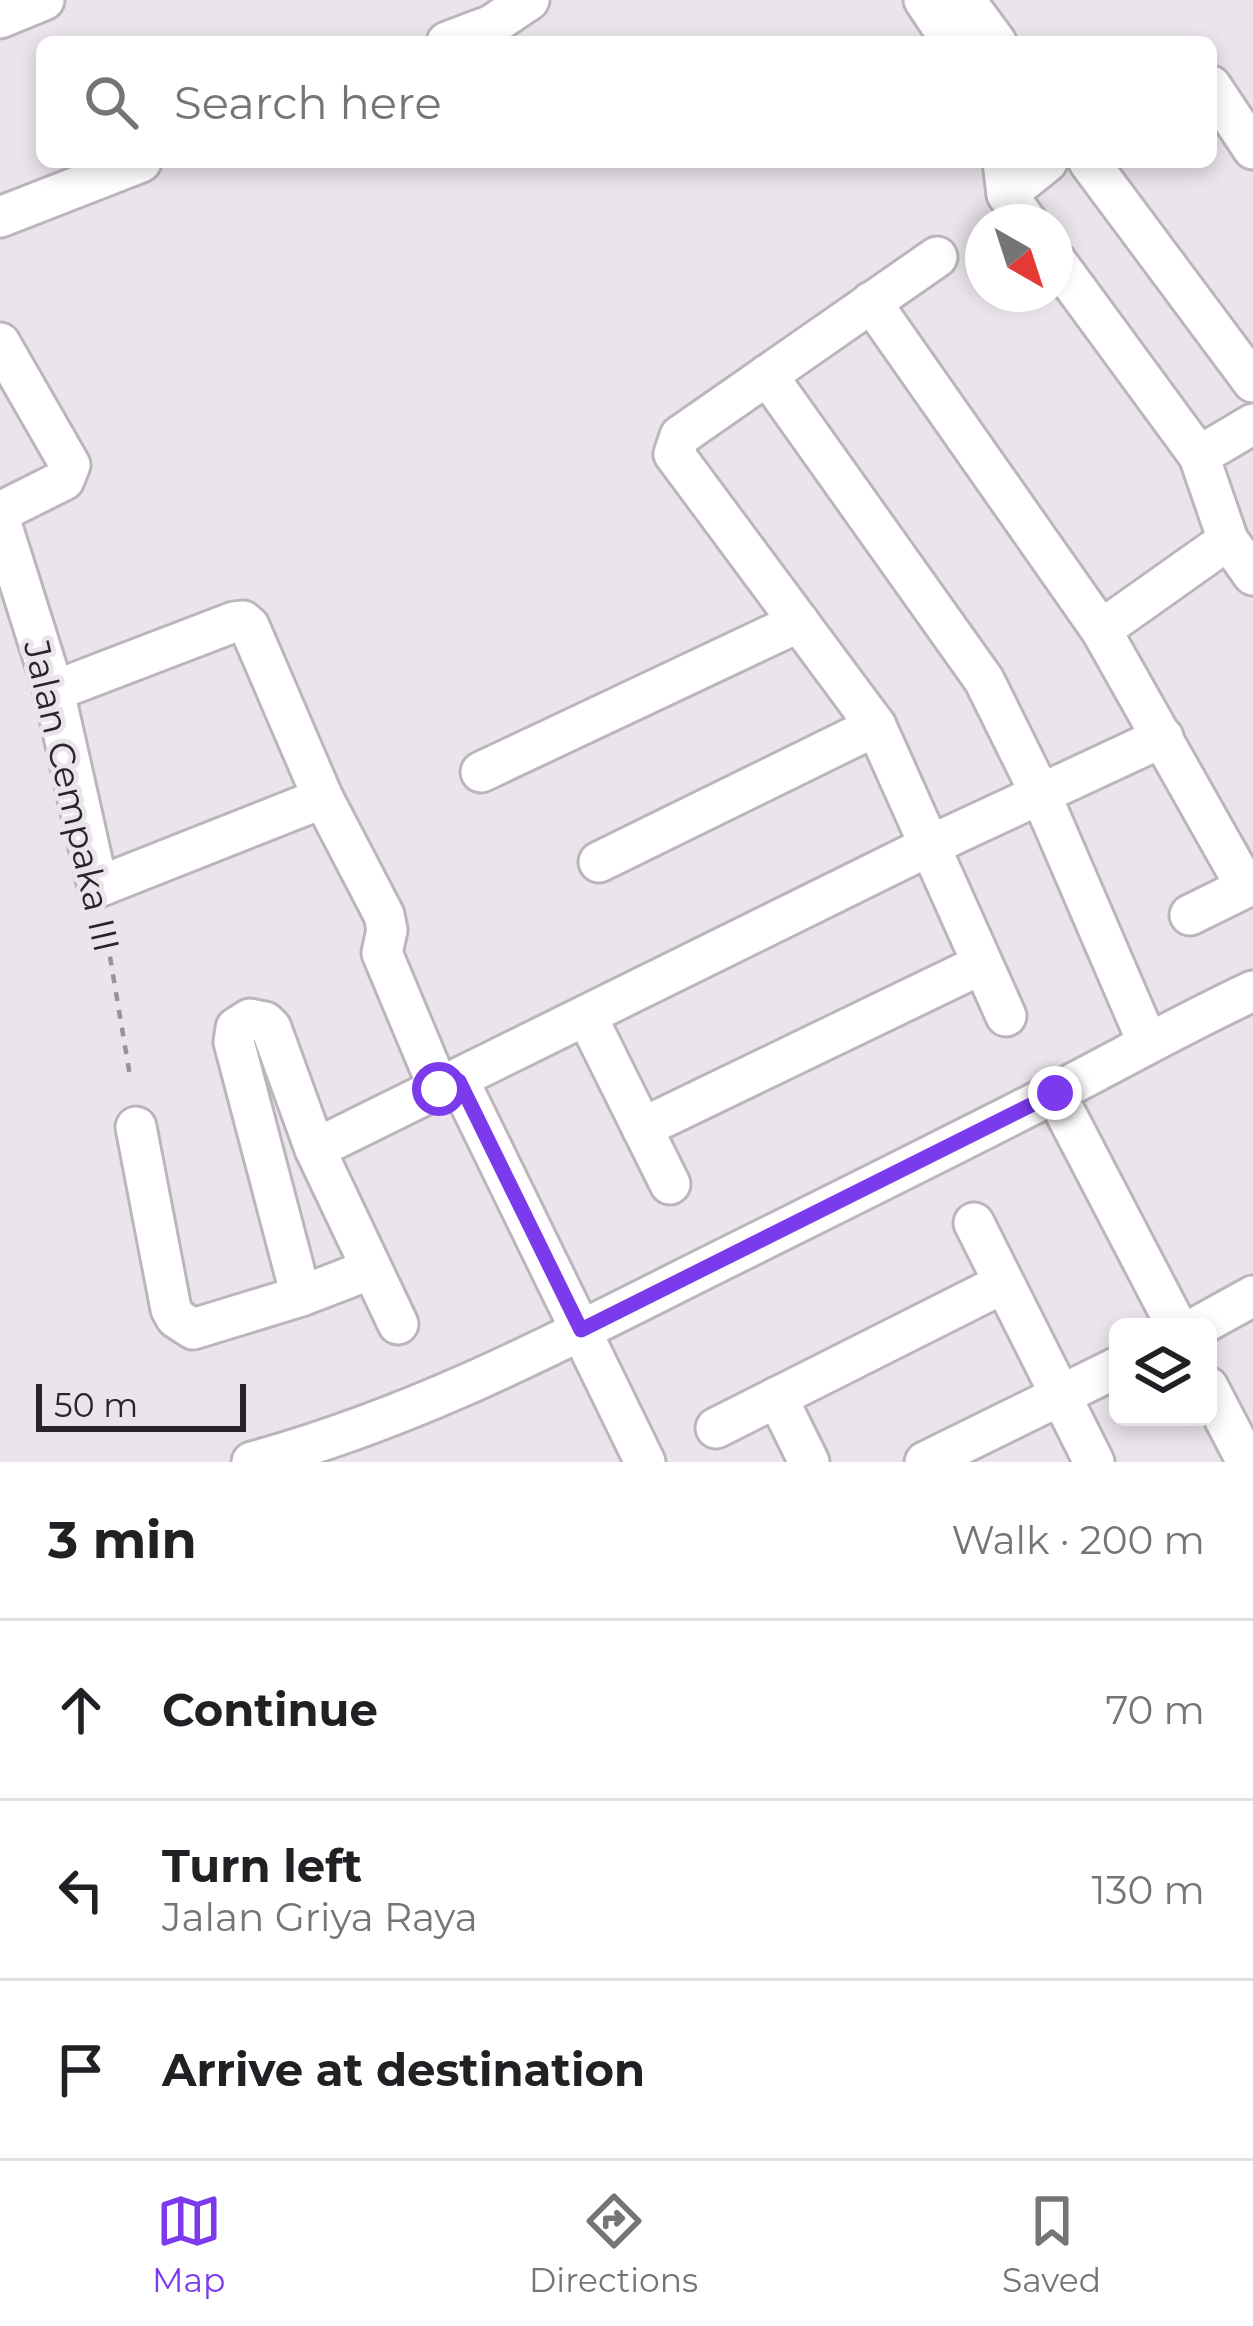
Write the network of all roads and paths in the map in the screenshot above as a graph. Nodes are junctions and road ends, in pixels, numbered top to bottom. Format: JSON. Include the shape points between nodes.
{"nodes":[{"id":1,"x":529,"y":0,"type":"edge"},
{"id":2,"x":923,"y":0,"type":"edge"},
{"id":3,"x":965,"y":0,"type":"edge"},
{"id":4,"x":463,"y":36,"type":"edge"},
{"id":5,"x":948,"y":36,"type":"edge"},
{"id":6,"x":992,"y":36,"type":"edge"},
{"id":7,"x":1217,"y":94,"type":"edge"},
{"id":8,"x":1250,"y":139,"type":"edge"},
{"id":9,"x":126,"y":168,"type":"edge"},
{"id":10,"x":1040,"y":168,"type":"edge"},
{"id":11,"x":1093,"y":168,"type":"edge"},
{"id":12,"x":1012,"y":193,"type":"edge"},
{"id":13,"x":0,"y":217,"type":"edge"},
{"id":14,"x":937,"y":257,"type":"dead end"},
{"id":15,"x":1073,"y":285,"type":"edge"},
{"id":16,"x":871,"y":302,"type":"junction"},
{"id":17,"x":0,"y":343,"type":"edge"},
{"id":18,"x":766,"y":375,"type":"junction"},
{"id":19,"x":1253,"y":382,"type":"edge"},
{"id":20,"x":1253,"y":424,"type":"edge"},
{"id":21,"x":1198,"y":456,"type":"junction"},
{"id":22,"x":0,"y":516,"type":"edge"},
{"id":23,"x":1228,"y":540,"type":"junction"},
{"id":24,"x":1253,"y":575,"type":"edge"},
{"id":25,"x":799,"y":622,"type":"junction"},
{"id":26,"x":1101,"y":630,"type":"junction"},
{"id":27,"x":54,"y":691,"type":"junction"},
{"id":28,"x":876,"y":726,"type":"junction"},
{"id":29,"x":1163,"y":737,"type":"junction"},
{"id":30,"x":481,"y":772,"type":"dead end"},
{"id":31,"x":1040,"y":793,"type":"junction"},
{"id":32,"x":322,"y":798,"type":"junction"},
{"id":33,"x":931,"y":845,"type":"junction"},
{"id":34,"x":599,"y":862,"type":"dead end"},
{"id":35,"x":1249,"y":885,"type":"edge"},
{"id":36,"x":98,"y":887,"type":"junction"},
{"id":37,"x":1190,"y":914,"type":"dead end"},
{"id":38,"x":982,"y":964,"type":"junction"},
{"id":39,"x":1253,"y":991,"type":"edge"},
{"id":40,"x":1006,"y":1016,"type":"dead end"},
{"id":41,"x":587,"y":1017,"type":"junction"},
{"id":42,"x":1147,"y":1041,"type":"junction"},
{"id":43,"x":130,"y":1076,"type":"dead end"},
{"id":44,"x":449,"y":1085,"type":"junction"},
{"id":45,"x":1055,"y":1093,"type":"junction"},
{"id":46,"x":136,"y":1127,"type":"dead end"},
{"id":47,"x":642,"y":1128,"type":"junction"},
{"id":48,"x":315,"y":1149,"type":"junction"},
{"id":49,"x":670,"y":1184,"type":"dead end"},
{"id":50,"x":974,"y":1223,"type":"dead end"},
{"id":51,"x":371,"y":1269,"type":"junction"},
{"id":52,"x":1002,"y":1284,"type":"junction"},
{"id":53,"x":301,"y":1296,"type":"junction"},
{"id":54,"x":1253,"y":1297,"type":"edge"},
{"id":55,"x":1172,"y":1318,"type":"edge"},
{"id":56,"x":1214,"y":1318,"type":"edge"},
{"id":57,"x":398,"y":1324,"type":"dead end"},
{"id":58,"x":581,"y":1330,"type":"junction"},
{"id":59,"x":1109,"y":1371,"type":"edge"},
{"id":60,"x":1060,"y":1395,"type":"junction"},
{"id":61,"x":777,"y":1397,"type":"junction"},
{"id":62,"x":1217,"y":1405,"type":"edge"},
{"id":63,"x":716,"y":1428,"type":"dead end"},
{"id":64,"x":252,"y":1462,"type":"edge"},
{"id":65,"x":645,"y":1462,"type":"edge"},
{"id":66,"x":809,"y":1462,"type":"edge"},
{"id":67,"x":925,"y":1462,"type":"edge"},
{"id":68,"x":1094,"y":1462,"type":"edge"},
{"id":69,"x":1247,"y":1462,"type":"edge"}],
"edges":[{"from":1,"to":4,"type":"street"},
{"from":2,"to":5,"type":"street"},
{"from":3,"to":6,"type":"street"},
{"from":7,"to":8,"type":"street"},
{"from":9,"to":13,"type":"street"},
{"from":10,"to":12,"type":"street"},
{"from":11,"to":19,"type":"street"},
{"from":14,"to":16,"type":"street"},
{"from":15,"to":21,"type":"street"},
{"from":16,"to":18,"type":"street"},
{"from":16,"to":26,"type":"street"},
{"from":17,"to":22,"type":"street","via":[[70,465],[64,480]]},
{"from":18,"to":25,"type":"street","via":[[680,436],[674,454]]},
{"from":18,"to":31,"type":"street","via":[[983,680]]},
{"from":20,"to":21,"type":"street"},
{"from":21,"to":23,"type":"street"},
{"from":22,"to":27,"type":"street","name":"Jalan Cempaka III"},
{"from":23,"to":24,"type":"street"},
{"from":23,"to":26,"type":"street"},
{"from":25,"to":28,"type":"street"},
{"from":25,"to":30,"type":"street"},
{"from":26,"to":29,"type":"street"},
{"from":27,"to":32,"type":"street","via":[[243,621]]},
{"from":27,"to":36,"type":"street","name":"Jalan Cempaka III"},
{"from":28,"to":33,"type":"street"},
{"from":28,"to":34,"type":"street"},
{"from":29,"to":31,"type":"street"},
{"from":29,"to":35,"type":"street"},
{"from":31,"to":33,"type":"street"},
{"from":31,"to":42,"type":"street"},
{"from":32,"to":36,"type":"street"},
{"from":32,"to":44,"type":"street","via":[[384,916],[382,953]]},
{"from":33,"to":38,"type":"street"},
{"from":33,"to":41,"type":"street"},
{"from":35,"to":37,"type":"street"},
{"from":36,"to":43,"type":"path","name":"Jalan Cempaka III"},
{"from":38,"to":40,"type":"street"},
{"from":38,"to":47,"type":"street"},
{"from":39,"to":42,"type":"street"},
{"from":41,"to":44,"type":"street"},
{"from":41,"to":47,"type":"street"},
{"from":42,"to":45,"type":"street"},
{"from":44,"to":48,"type":"street"},
{"from":44,"to":58,"type":"street"},
{"from":45,"to":55,"type":"street"},
{"from":45,"to":58,"type":"street"},
{"from":46,"to":53,"type":"street","via":[[171,1310],[185,1326]]},
{"from":47,"to":49,"type":"street"},
{"from":48,"to":51,"type":"street"},
{"from":48,"to":53,"type":"street","via":[[271,1028],[259,1019],[240,1024],[234,1042]]},
{"from":50,"to":52,"type":"street"},
{"from":51,"to":53,"type":"street"},
{"from":51,"to":57,"type":"street"},
{"from":52,"to":60,"type":"street"},
{"from":52,"to":61,"type":"street"},
{"from":54,"to":56,"type":"street"},
{"from":58,"to":64,"type":"street","via":[[392,1418]]},
{"from":58,"to":65,"type":"street"},
{"from":59,"to":60,"type":"street"},
{"from":60,"to":67,"type":"street"},
{"from":60,"to":68,"type":"street"},
{"from":61,"to":63,"type":"street"},
{"from":61,"to":66,"type":"street"},
{"from":62,"to":69,"type":"street"}]}
